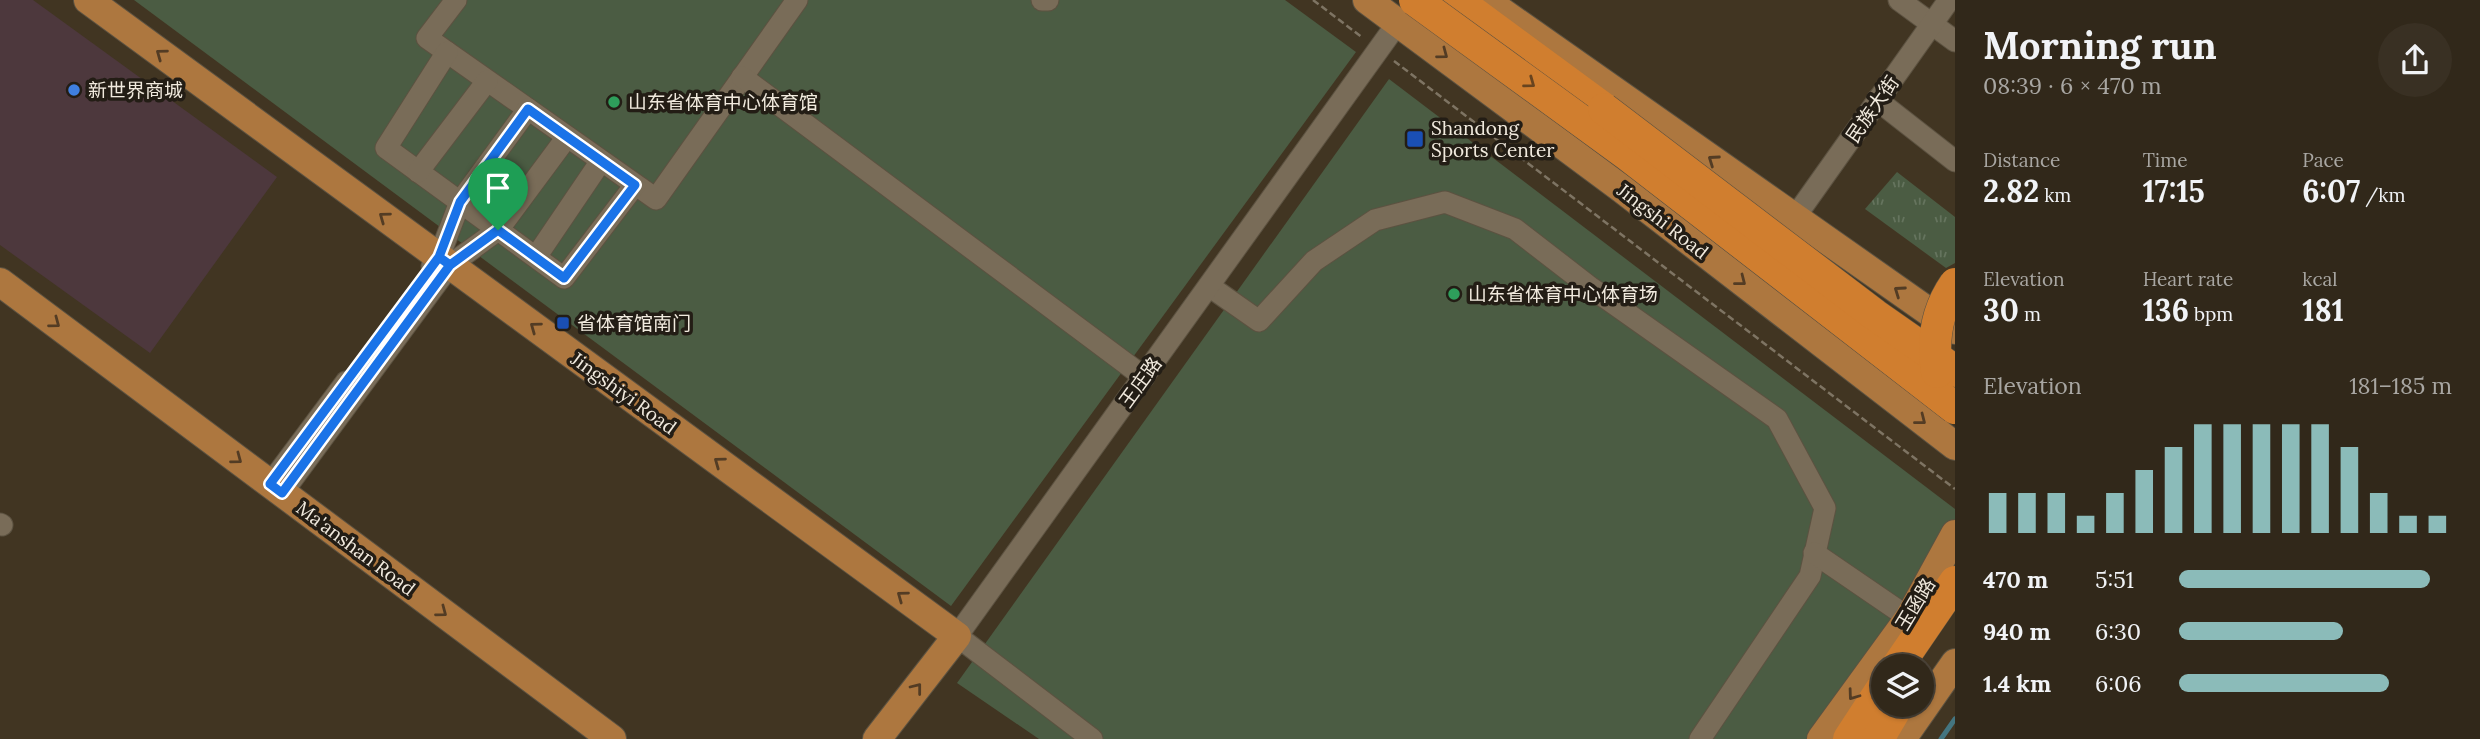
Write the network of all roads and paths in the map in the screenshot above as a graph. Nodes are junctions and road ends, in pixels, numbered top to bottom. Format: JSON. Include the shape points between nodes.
{"nodes":[{"id":1,"x":456,"y":0,"type":"edge"},
{"id":2,"x":797,"y":0,"type":"edge"},
{"id":3,"x":1042,"y":0,"type":"edge"},
{"id":4,"x":1048,"y":0,"type":"edge"},
{"id":5,"x":1313,"y":0,"type":"edge"},
{"id":6,"x":1367,"y":0,"type":"edge"},
{"id":7,"x":1455,"y":0,"type":"edge"},
{"id":8,"x":1485,"y":0,"type":"edge"},
{"id":9,"x":1899,"y":0,"type":"edge"},
{"id":10,"x":1949,"y":0,"type":"edge"},
{"id":11,"x":100,"y":4,"type":"edge"},
{"id":12,"x":1407,"y":10,"type":"edge"},
{"id":13,"x":1932,"y":24,"type":"junction"},
{"id":14,"x":1955,"y":41,"type":"edge"},
{"id":15,"x":1378,"y":50,"type":"junction"},
{"id":16,"x":447,"y":52,"type":"junction"},
{"id":17,"x":743,"y":77,"type":"junction"},
{"id":18,"x":488,"y":81,"type":"junction"},
{"id":19,"x":1877,"y":100,"type":"junction"},
{"id":20,"x":528,"y":109,"type":"junction"},
{"id":21,"x":567,"y":137,"type":"junction"},
{"id":22,"x":601,"y":161,"type":"junction"},
{"id":23,"x":1955,"y":161,"type":"edge"},
{"id":24,"x":418,"y":172,"type":"junction"},
{"id":25,"x":635,"y":185,"type":"junction"},
{"id":26,"x":460,"y":202,"type":"junction"},
{"id":27,"x":1794,"y":217,"type":"junction"},
{"id":28,"x":498,"y":230,"type":"junction"},
{"id":29,"x":1833,"y":245,"type":"junction"},
{"id":30,"x":536,"y":257,"type":"junction"},
{"id":31,"x":444,"y":261,"type":"junction"},
{"id":32,"x":0,"y":282,"type":"edge"},
{"id":33,"x":1955,"y":284,"type":"edge"},
{"id":34,"x":1209,"y":286,"type":"junction"},
{"id":35,"x":1783,"y":314,"type":"junction"},
{"id":36,"x":1875,"y":315,"type":"junction"},
{"id":37,"x":1955,"y":333,"type":"edge"},
{"id":38,"x":1955,"y":371,"type":"edge"},
{"id":39,"x":1144,"y":377,"type":"junction"},
{"id":40,"x":1955,"y":406,"type":"edge"},
{"id":41,"x":1955,"y":446,"type":"edge"},
{"id":42,"x":276,"y":489,"type":"junction"},
{"id":43,"x":1955,"y":489,"type":"edge"},
{"id":44,"x":1955,"y":534,"type":"edge"},
{"id":45,"x":1814,"y":553,"type":"junction"},
{"id":46,"x":1955,"y":582,"type":"edge"},
{"id":47,"x":1955,"y":615,"type":"edge"},
{"id":48,"x":1909,"y":618,"type":"junction"},
{"id":49,"x":957,"y":636,"type":"junction"},
{"id":50,"x":1906,"y":654,"type":"edge"},
{"id":51,"x":1930,"y":654,"type":"edge"},
{"id":52,"x":1955,"y":663,"type":"edge"},
{"id":53,"x":1871,"y":705,"type":"edge"},
{"id":54,"x":1891,"y":717,"type":"edge"},
{"id":55,"x":600,"y":735,"type":"edge"},
{"id":56,"x":877,"y":739,"type":"edge"},
{"id":57,"x":1092,"y":739,"type":"edge"},
{"id":58,"x":1700,"y":739,"type":"edge"},
{"id":59,"x":1821,"y":739,"type":"edge"},
{"id":60,"x":1849,"y":739,"type":"edge"},
{"id":61,"x":1878,"y":739,"type":"edge"},
{"id":62,"x":1902,"y":739,"type":"edge"}],
"edges":[{"from":1,"to":16,"type":"street","via":[[427,38]]},
{"from":2,"to":17,"type":"street"},
{"from":3,"to":4,"type":"street"},
{"from":5,"to":15,"type":"path"},
{"from":6,"to":12,"type":"main road","name":"Jingshi Road"},
{"from":7,"to":36,"type":"highway","bridge":true},
{"from":27,"to":8,"type":"main road","one_way":true},
{"from":9,"to":13,"type":"street"},
{"from":10,"to":13,"type":"street","name":"民族大街"},
{"from":31,"to":11,"type":"main road","name":"Jingshiyi Road","one_way":true},
{"from":12,"to":15,"type":"street","name":"王庄路"},
{"from":12,"to":35,"type":"main road","name":"Jingshi Road","one_way":true},
{"from":12,"to":40,"type":"highway","name":"Jingshi Road","one_way":true,"bridge":true,"via":[[1628,155]]},
{"from":13,"to":14,"type":"street"},
{"from":13,"to":19,"type":"street","name":"民族大街"},
{"from":15,"to":34,"type":"street","name":"王庄路"},
{"from":15,"to":43,"type":"path"},
{"from":16,"to":18,"type":"street"},
{"from":16,"to":24,"type":"street","via":[[386,148]]},
{"from":17,"to":25,"type":"street","via":[[656,200]]},
{"from":17,"to":39,"type":"street"},
{"from":18,"to":20,"type":"street"},
{"from":18,"to":24,"type":"street"},
{"from":19,"to":23,"type":"street"},
{"from":19,"to":27,"type":"street","name":"民族大街"},
{"from":20,"to":21,"type":"street"},
{"from":20,"to":26,"type":"street"},
{"from":21,"to":22,"type":"street"},
{"from":21,"to":28,"type":"street"},
{"from":22,"to":25,"type":"street"},
{"from":22,"to":30,"type":"street"},
{"from":24,"to":26,"type":"street"},
{"from":25,"to":30,"type":"street","via":[[564,278]]},
{"from":26,"to":28,"type":"street"},
{"from":26,"to":31,"type":"street"},
{"from":27,"to":29,"type":"main road"},
{"from":28,"to":30,"type":"street"},
{"from":28,"to":31,"type":"street"},
{"from":29,"to":35,"type":"main road","via":[[1855,285],[1855,306],[1848,319],[1826,328]]},
{"from":37,"to":29,"type":"main road","one_way":true},
{"from":31,"to":42,"type":"street"},
{"from":49,"to":31,"type":"main road","name":"Jingshiyi Road","one_way":true},
{"from":32,"to":42,"type":"main road","name":"Ma'anshan Road","one_way":true},
{"from":33,"to":40,"type":"highway","bridge":true,"via":[[1939,314],[1934,356],[1938,377]]},
{"from":34,"to":39,"type":"street","name":"王庄路"},
{"from":34,"to":45,"type":"street","via":[[1259,321],[1314,261],[1375,220],[1445,202],[1515,229],[1777,419],[1825,508]]},
{"from":35,"to":41,"type":"main road","name":"Jingshi Road","one_way":true},
{"from":36,"to":37,"type":"highway","bridge":true,"via":[[1910,330]]},
{"from":36,"to":38,"type":"highway","bridge":true},
{"from":39,"to":49,"type":"street","name":"王庄路"},
{"from":42,"to":55,"type":"main road","name":"Ma'anshan Road","one_way":true},
{"from":44,"to":48,"type":"main road","name":"玉函路"},
{"from":45,"to":48,"type":"street"},
{"from":45,"to":58,"type":"street","via":[[1810,576]]},
{"from":46,"to":50,"type":"highway"},
{"from":47,"to":51,"type":"highway"},
{"from":48,"to":59,"type":"main road","name":"玉函路","one_way":true},
{"from":56,"to":49,"type":"main road","name":"王庄路","one_way":true},
{"from":49,"to":57,"type":"street"},
{"from":52,"to":62,"type":"main road"},
{"from":53,"to":60,"type":"highway"},
{"from":54,"to":61,"type":"highway"}]}
